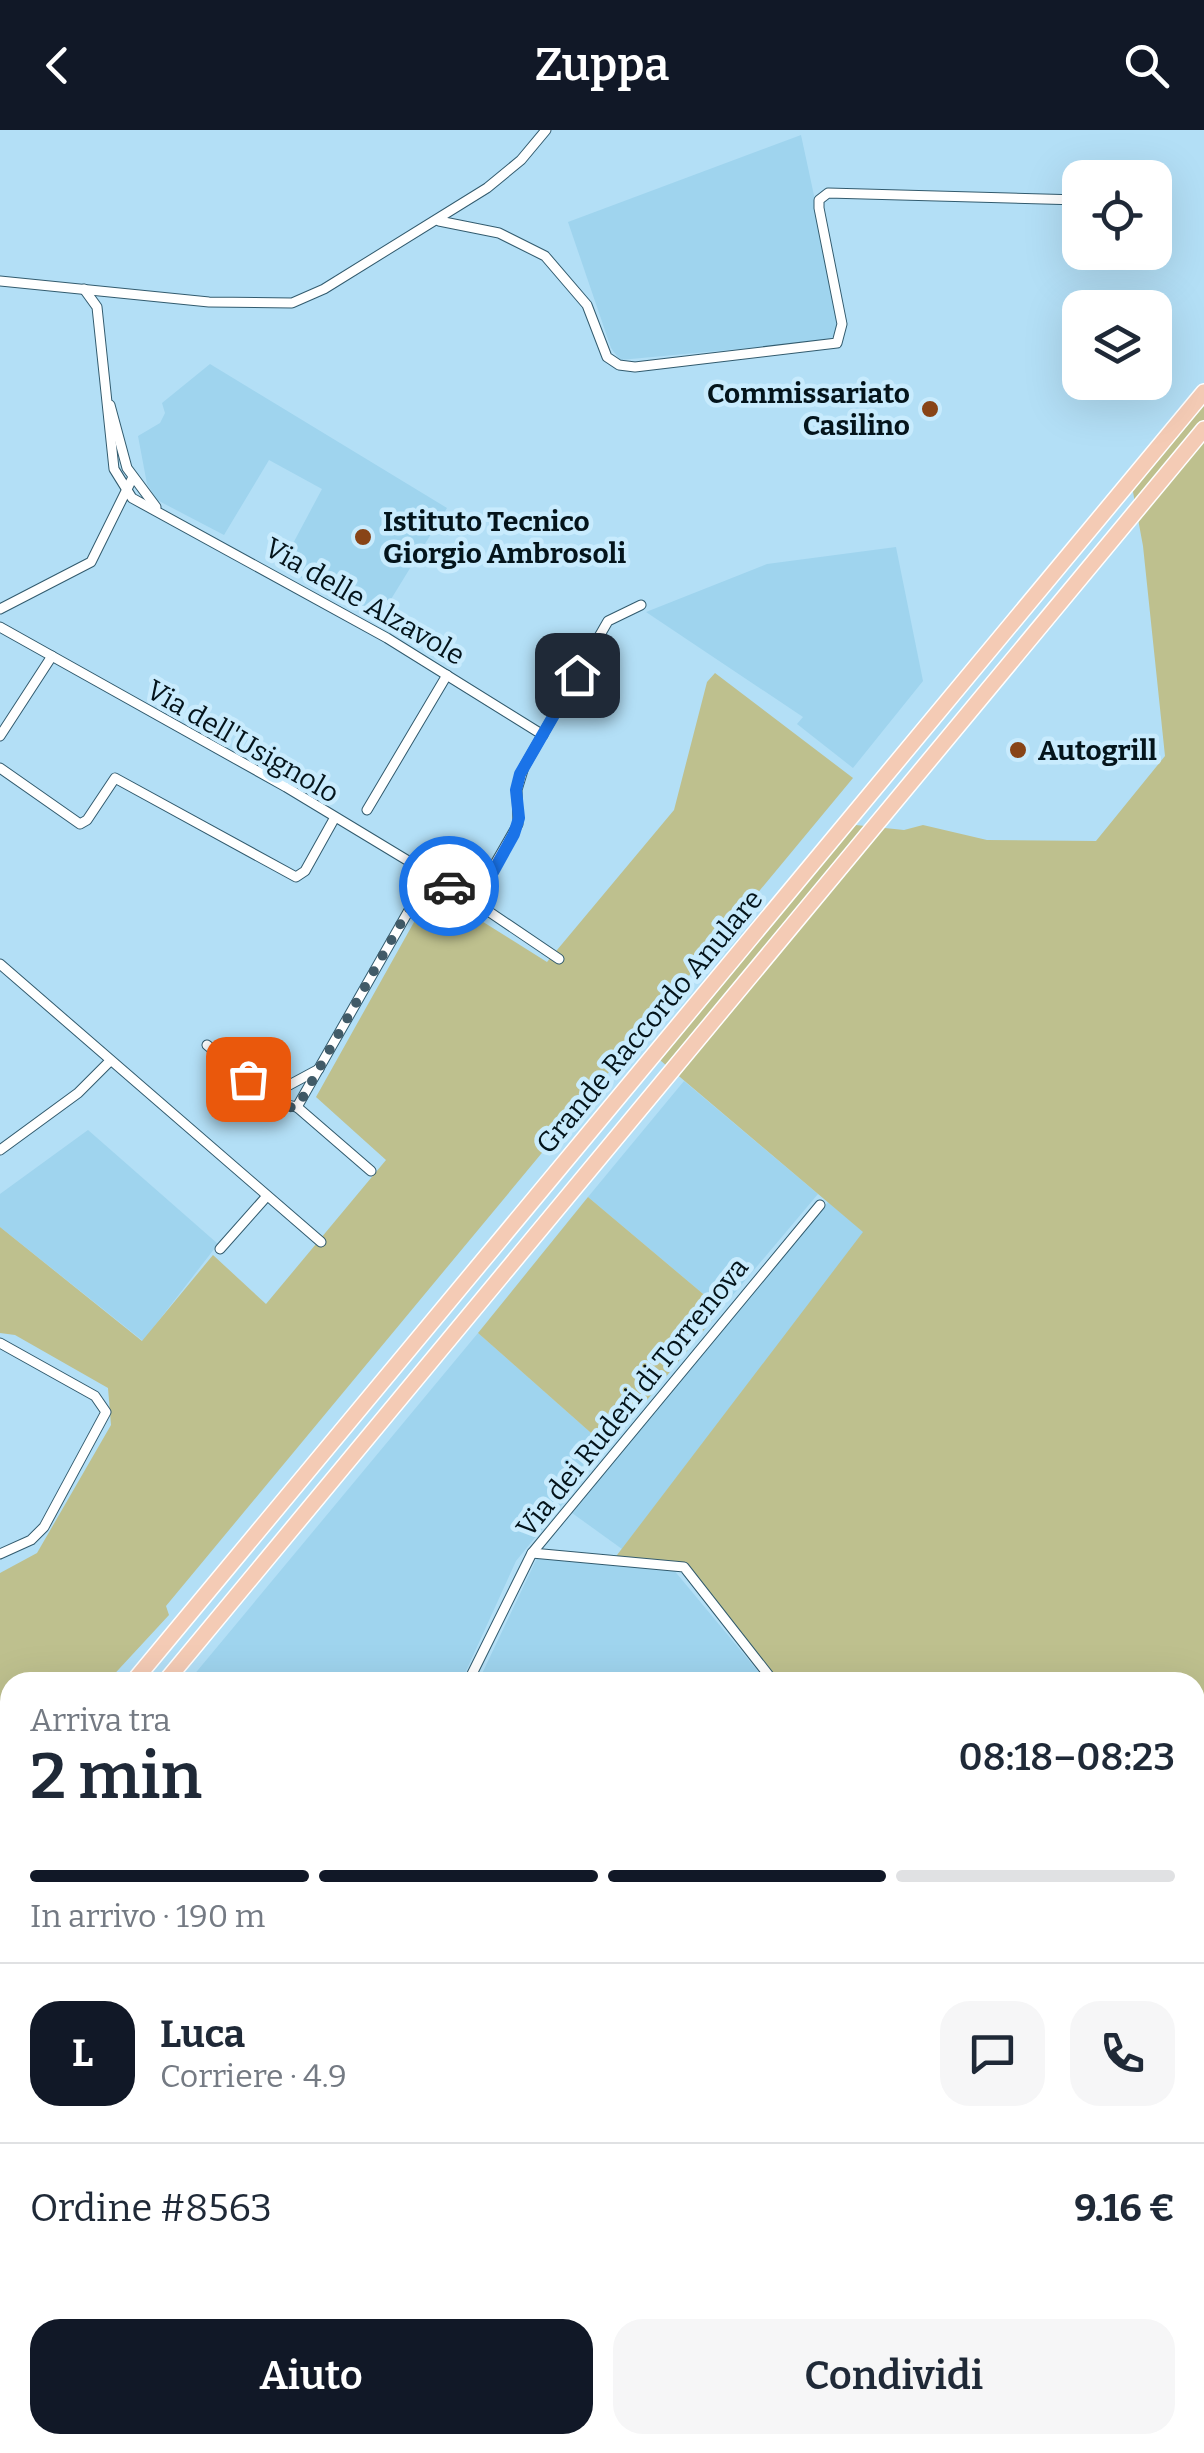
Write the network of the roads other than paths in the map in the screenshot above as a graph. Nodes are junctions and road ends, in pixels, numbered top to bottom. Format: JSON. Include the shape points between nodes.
{"nodes":[{"id":1,"x":546,"y":130,"type":"edge"},
{"id":2,"x":1062,"y":200,"type":"edge"},
{"id":3,"x":439,"y":221,"type":"junction"},
{"id":4,"x":0,"y":281,"type":"edge"},
{"id":5,"x":84,"y":289,"type":"junction"},
{"id":6,"x":1204,"y":392,"type":"edge"},
{"id":7,"x":108,"y":402,"type":"junction"},
{"id":8,"x":1204,"y":429,"type":"edge"},
{"id":9,"x":132,"y":479,"type":"junction"},
{"id":10,"x":125,"y":490,"type":"junction"},
{"id":11,"x":162,"y":512,"type":"junction"},
{"id":12,"x":641,"y":605,"type":"dead end"},
{"id":13,"x":0,"y":609,"type":"edge"},
{"id":14,"x":0,"y":626,"type":"edge"},
{"id":15,"x":52,"y":656,"type":"junction"},
{"id":16,"x":447,"y":675,"type":"junction"},
{"id":17,"x":543,"y":735,"type":"junction"},
{"id":18,"x":0,"y":736,"type":"edge"},
{"id":19,"x":0,"y":768,"type":"edge"},
{"id":20,"x":368,"y":810,"type":"dead end"},
{"id":21,"x":334,"y":819,"type":"junction"},
{"id":22,"x":428,"y":875,"type":"junction"},
{"id":23,"x":463,"y":894,"type":"junction"},
{"id":24,"x":560,"y":959,"type":"dead end"},
{"id":25,"x":0,"y":964,"type":"edge"},
{"id":26,"x":207,"y":1045,"type":"dead end"},
{"id":27,"x":110,"y":1061,"type":"junction"},
{"id":28,"x":319,"y":1068,"type":"junction"},
{"id":29,"x":278,"y":1095,"type":"junction"},
{"id":30,"x":297,"y":1107,"type":"junction"},
{"id":31,"x":0,"y":1150,"type":"edge"},
{"id":32,"x":370,"y":1171,"type":"dead end"},
{"id":33,"x":268,"y":1196,"type":"junction"},
{"id":34,"x":820,"y":1205,"type":"dead end"},
{"id":35,"x":320,"y":1242,"type":"dead end"},
{"id":36,"x":220,"y":1249,"type":"dead end"},
{"id":37,"x":0,"y":1343,"type":"edge"},
{"id":38,"x":532,"y":1552,"type":"junction"},
{"id":39,"x":0,"y":1554,"type":"edge"},
{"id":40,"x":142,"y":1672,"type":"edge"},
{"id":41,"x":172,"y":1672,"type":"edge"},
{"id":42,"x":473,"y":1672,"type":"edge"},
{"id":43,"x":766,"y":1672,"type":"edge"}],
"edges":[{"from":1,"to":3,"type":"street","via":[[502,178]]},
{"from":2,"to":3,"type":"street","via":[[828,193],[818,208],[843,327],[837,342],[634,367],[606,357],[587,305],[545,256],[499,233]]},
{"from":3,"to":5,"type":"street","via":[[284,305]]},
{"from":4,"to":5,"type":"street"},
{"from":5,"to":7,"type":"street","via":[[98,307]]},
{"from":6,"to":40,"type":"highway","name":"Grande Raccordo Anulare"},
{"from":7,"to":9,"type":"street"},
{"from":7,"to":10,"type":"street","via":[[114,469]]},
{"from":8,"to":41,"type":"highway","name":"Grande Raccordo Anulare"},
{"from":9,"to":10,"type":"street"},
{"from":9,"to":11,"type":"street"},
{"from":10,"to":11,"type":"street","name":"Via delle Alzavole"},
{"from":10,"to":13,"type":"street","via":[[91,562]]},
{"from":11,"to":16,"type":"street","name":"Via delle Alzavole"},
{"from":12,"to":17,"type":"street","via":[[608,621]]},
{"from":14,"to":15,"type":"street","name":"Via dell'Usignolo"},
{"from":15,"to":18,"type":"street"},
{"from":15,"to":21,"type":"street","name":"Via dell'Usignolo"},
{"from":16,"to":17,"type":"street","name":"Via delle Alzavole"},
{"from":16,"to":20,"type":"street"},
{"from":17,"to":23,"type":"street","via":[[520,774],[519,822],[506,851],[480,890]]},
{"from":19,"to":21,"type":"street","via":[[80,824],[115,778],[296,876]]},
{"from":21,"to":22,"type":"street","name":"Via dell'Usignolo"},
{"from":22,"to":23,"type":"street","name":"Via dell'Usignolo"},
{"from":22,"to":28,"type":"street"},
{"from":23,"to":24,"type":"street","name":"Via dell'Usignolo"},
{"from":25,"to":27,"type":"street"},
{"from":26,"to":29,"type":"street"},
{"from":27,"to":31,"type":"street"},
{"from":27,"to":33,"type":"street"},
{"from":28,"to":29,"type":"street"},
{"from":28,"to":30,"type":"street"},
{"from":29,"to":30,"type":"street","via":[[283,1106]]},
{"from":30,"to":32,"type":"street"},
{"from":33,"to":35,"type":"street"},
{"from":33,"to":36,"type":"street"},
{"from":34,"to":38,"type":"street","name":"Via dei Ruderi di Torrenova"},
{"from":37,"to":39,"type":"street","via":[[95,1396],[106,1409],[44,1527]]},
{"from":38,"to":42,"type":"street","name":"Via dei Ruderi di Torrenova"},
{"from":38,"to":43,"type":"street","via":[[684,1567]]}]}
